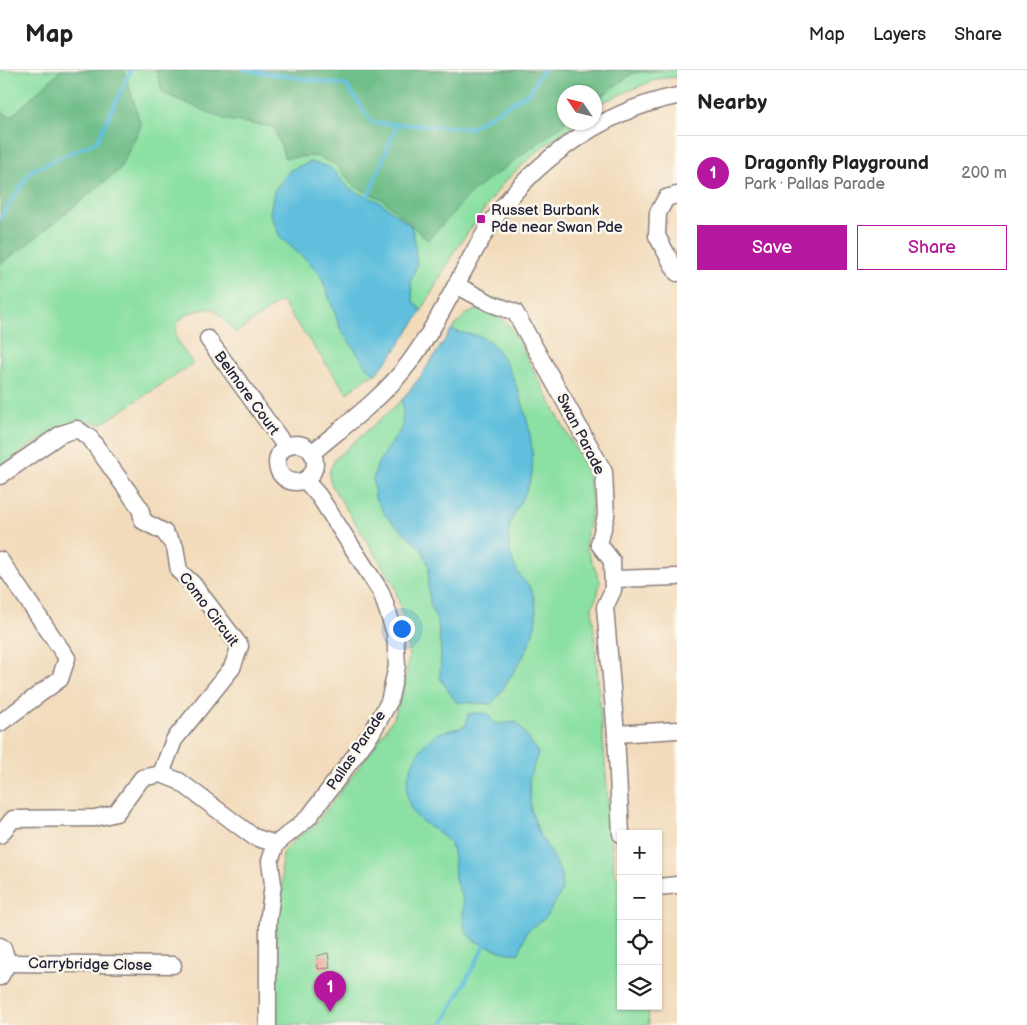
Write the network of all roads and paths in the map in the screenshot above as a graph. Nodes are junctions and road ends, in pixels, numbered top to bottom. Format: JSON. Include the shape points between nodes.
{"nodes":[{"id":1,"x":677,"y":96,"type":"edge"},
{"id":2,"x":677,"y":195,"type":"edge"},
{"id":3,"x":677,"y":273,"type":"edge"},
{"id":4,"x":456,"y":285,"type":"junction"},
{"id":5,"x":208,"y":339,"type":"dead end"},
{"id":6,"x":286,"y":447,"type":"junction"},
{"id":7,"x":312,"y":453,"type":"junction"},
{"id":8,"x":0,"y":476,"type":"edge"},
{"id":9,"x":304,"y":480,"type":"junction"},
{"id":10,"x":0,"y":560,"type":"edge"},
{"id":11,"x":677,"y":577,"type":"edge"},
{"id":12,"x":613,"y":579,"type":"junction"},
{"id":13,"x":0,"y":724,"type":"edge"},
{"id":14,"x":677,"y":730,"type":"edge"},
{"id":15,"x":616,"y":734,"type":"junction"},
{"id":16,"x":161,"y":774,"type":"junction"},
{"id":17,"x":621,"y":830,"type":"edge"},
{"id":18,"x":0,"y":835,"type":"edge"},
{"id":19,"x":276,"y":844,"type":"junction"},
{"id":20,"x":677,"y":885,"type":"edge"},
{"id":21,"x":662,"y":887,"type":"edge"},
{"id":22,"x":0,"y":946,"type":"edge"},
{"id":23,"x":173,"y":965,"type":"dead end"},
{"id":24,"x":4,"y":970,"type":"edge"},
{"id":25,"x":268,"y":1025,"type":"edge"}],
"edges":[{"from":1,"to":4,"type":"street","via":[[636,108],[601,124],[548,161],[502,207]]},
{"from":2,"to":3,"type":"street","via":[[666,198],[658,213],[657,236]]},
{"from":4,"to":7,"type":"street","via":[[418,351],[388,388]]},
{"from":4,"to":12,"type":"street","name":"Swan Parade","via":[[515,312],[604,472],[606,516],[599,544],[612,561]]},
{"from":5,"to":6,"type":"street","name":"Belmore Court"},
{"from":6,"to":7,"type":"street","via":[[298,444]]},
{"from":6,"to":9,"type":"street","via":[[278,460],[279,470],[292,482]]},
{"from":7,"to":9,"type":"street","via":[[313,471]]},
{"from":8,"to":16,"type":"street","name":"Como Circuit","via":[[61,434],[77,429],[90,438],[140,508],[143,521],[164,532],[174,548],[179,571],[193,584],[240,646],[232,668],[174,740]]},
{"from":9,"to":19,"type":"street","name":"Pallas Parade","via":[[319,496],[380,592],[395,633],[397,666],[389,702],[371,734],[308,818]]},
{"from":10,"to":13,"type":"street","via":[[67,658],[60,679]]},
{"from":11,"to":12,"type":"street"},
{"from":12,"to":15,"type":"street","name":"Swan Parade","via":[[613,590],[605,607]]},
{"from":14,"to":15,"type":"street"},
{"from":15,"to":17,"type":"street","name":"Swan Parade"},
{"from":16,"to":18,"type":"street","via":[[142,778],[116,813],[96,818],[13,819]]},
{"from":16,"to":19,"type":"street","via":[[179,781],[254,837]]},
{"from":19,"to":25,"type":"street","via":[[270,861],[273,884],[268,923]]},
{"from":20,"to":21,"type":"street"},
{"from":22,"to":24,"type":"street","via":[[3,948]]},
{"from":23,"to":24,"type":"street","name":"Carrybridge Close"}]}
